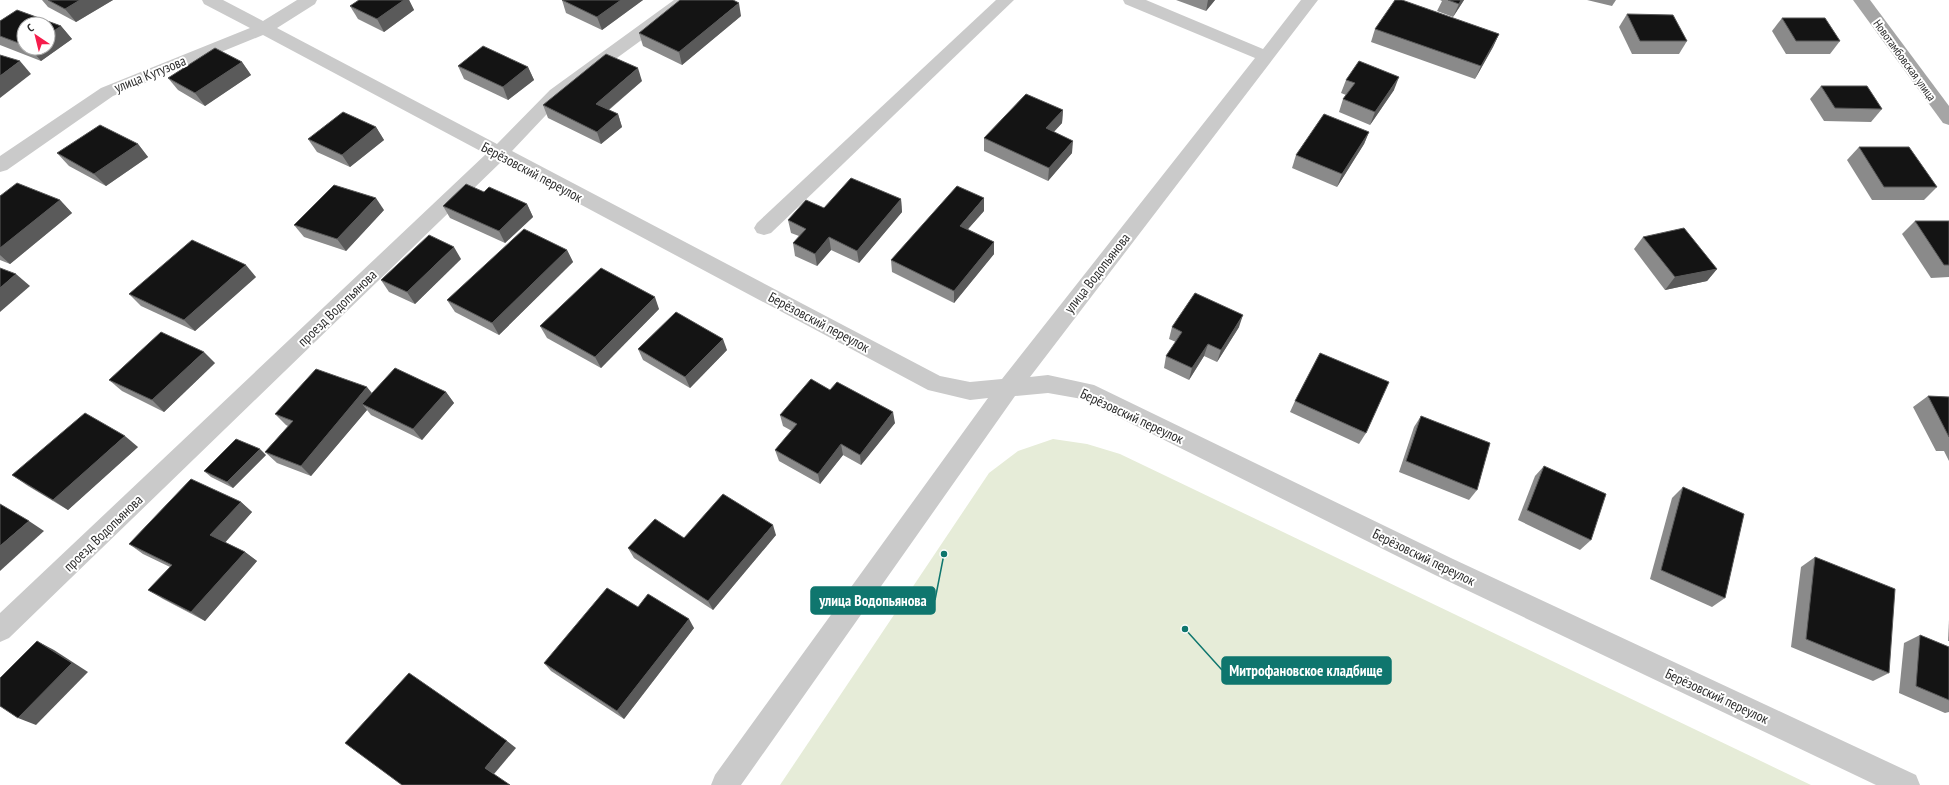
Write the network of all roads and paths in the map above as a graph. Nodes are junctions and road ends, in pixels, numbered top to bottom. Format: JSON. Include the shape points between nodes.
{"nodes":[{"id":1,"x":210,"y":0,"type":"edge"},
{"id":2,"x":309,"y":0,"type":"edge"},
{"id":3,"x":685,"y":0,"type":"edge"},
{"id":4,"x":1006,"y":0,"type":"edge"},
{"id":5,"x":1131,"y":0,"type":"edge"},
{"id":6,"x":1310,"y":0,"type":"edge"},
{"id":7,"x":1861,"y":0,"type":"edge"},
{"id":8,"x":263,"y":29,"type":"junction"},
{"id":9,"x":1265,"y":56,"type":"junction"},
{"id":10,"x":1949,"y":119,"type":"edge"},
{"id":11,"x":498,"y":154,"type":"junction"},
{"id":12,"x":0,"y":165,"type":"edge"},
{"id":13,"x":764,"y":228,"type":"dead end"},
{"id":14,"x":1009,"y":387,"type":"junction"},
{"id":15,"x":0,"y":630,"type":"edge"},
{"id":16,"x":725,"y":785,"type":"edge"},
{"id":17,"x":1906,"y":785,"type":"edge"}],
"edges":[{"from":1,"to":8,"type":"street","name":"Берёзовский переулок"},
{"from":2,"to":8,"type":"street","name":"улица Кутузова"},
{"from":3,"to":11,"type":"street","name":"проезд Водопьянова","via":[[556,94]]},
{"from":4,"to":13,"type":"street"},
{"from":5,"to":9,"type":"street"},
{"from":6,"to":9,"type":"street","name":"улица Водопьянова"},
{"from":7,"to":10,"type":"main road","name":"Новотамбовская улица"},
{"from":8,"to":11,"type":"street","name":"Берёзовский переулок"},
{"from":8,"to":12,"type":"street","name":"улица Кутузова","via":[[107,92]]},
{"from":9,"to":14,"type":"street","name":"улица Водопьянова"},
{"from":11,"to":14,"type":"street","name":"Берёзовский переулок","via":[[936,384],[970,390]]},
{"from":11,"to":15,"type":"street","name":"проезд Водопьянова"},
{"from":14,"to":16,"type":"street","name":"улица Водопьянова"},
{"from":14,"to":17,"type":"street","name":"Берёзовский переулок","via":[[1048,384],[1086,391],[1437,564]]}]}
